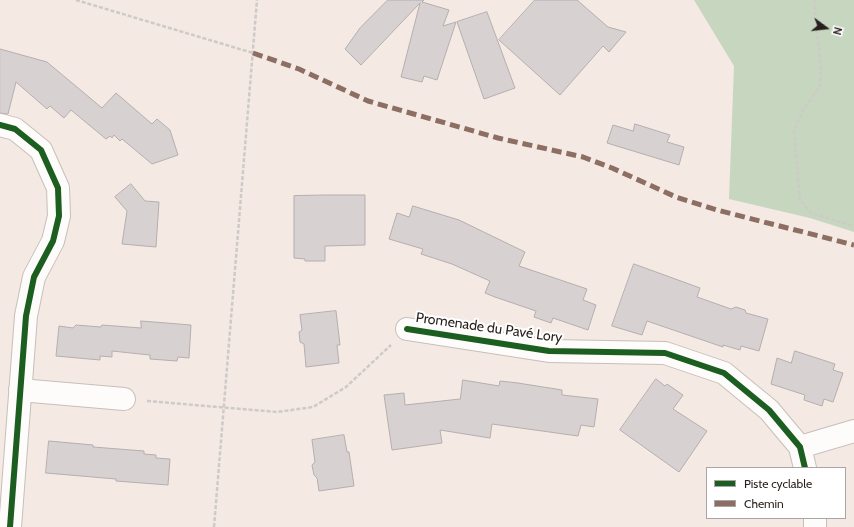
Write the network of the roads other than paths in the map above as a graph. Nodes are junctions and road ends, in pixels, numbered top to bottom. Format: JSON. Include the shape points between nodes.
{"nodes":[{"id":1,"x":0,"y":125,"type":"edge"},
{"id":2,"x":407,"y":329,"type":"road end"},
{"id":3,"x":20,"y":390,"type":"junction"},
{"id":4,"x":124,"y":399,"type":"road end"},
{"id":5,"x":854,"y":431,"type":"edge"},
{"id":6,"x":800,"y":447,"type":"junction"},
{"id":7,"x":805,"y":467,"type":"edge"},
{"id":8,"x":10,"y":527,"type":"edge"}],
"edges":[{"from":1,"to":3,"type":"street","via":[[15,129],[41,150],[58,188],[59,216],[53,241],[34,277],[26,316]]},
{"from":2,"to":6,"type":"street","name":"Promenade du Pavé Lory","via":[[549,351],[665,353],[724,373],[769,410]]},
{"from":3,"to":4,"type":"street"},
{"from":3,"to":8,"type":"street"},
{"from":5,"to":6,"type":"street"},
{"from":6,"to":7,"type":"street","name":"Promenade du Pavé Lory"}]}
